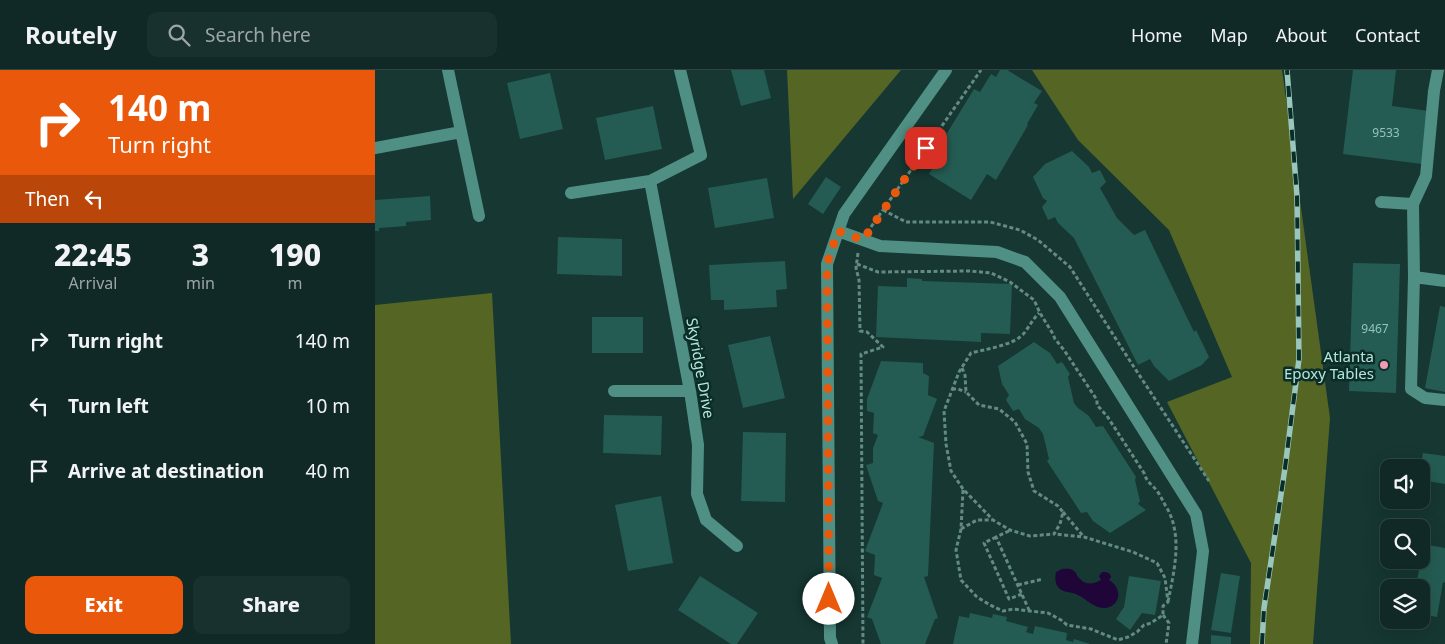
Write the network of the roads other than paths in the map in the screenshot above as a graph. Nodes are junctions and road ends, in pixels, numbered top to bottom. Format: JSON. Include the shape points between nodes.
{"nodes":[{"id":1,"x":448,"y":70,"type":"edge"},
{"id":2,"x":680,"y":70,"type":"edge"},
{"id":3,"x":946,"y":70,"type":"edge"},
{"id":4,"x":1438,"y":70,"type":"edge"},
{"id":5,"x":461,"y":132,"type":"junction"},
{"id":6,"x":375,"y":148,"type":"edge"},
{"id":7,"x":650,"y":181,"type":"junction"},
{"id":8,"x":571,"y":193,"type":"dead end"},
{"id":9,"x":1381,"y":202,"type":"dead end"},
{"id":10,"x":1413,"y":204,"type":"junction"},
{"id":11,"x":479,"y":216,"type":"dead end"},
{"id":12,"x":838,"y":231,"type":"junction"},
{"id":13,"x":1415,"y":277,"type":"junction"},
{"id":14,"x":1445,"y":281,"type":"edge"},
{"id":15,"x":614,"y":391,"type":"dead end"},
{"id":16,"x":690,"y":391,"type":"junction"},
{"id":17,"x":1445,"y":400,"type":"edge"},
{"id":18,"x":737,"y":546,"type":"dead end"},
{"id":19,"x":832,"y":644,"type":"edge"},
{"id":20,"x":1192,"y":644,"type":"edge"}],
"edges":[{"from":1,"to":5,"type":"street"},
{"from":2,"to":7,"type":"street","via":[[701,156]]},
{"from":3,"to":12,"type":"street","via":[[844,214]]},
{"from":4,"to":10,"type":"street","via":[[1427,176]]},
{"from":5,"to":6,"type":"street"},
{"from":5,"to":11,"type":"street"},
{"from":7,"to":8,"type":"street"},
{"from":7,"to":16,"type":"street","name":"Skyridge Drive"},
{"from":9,"to":10,"type":"street"},
{"from":10,"to":13,"type":"street"},
{"from":12,"to":19,"type":"street","via":[[827,264],[829,628]]},
{"from":12,"to":20,"type":"street","via":[[880,246],[997,252],[1025,262],[1060,297],[1196,514],[1203,551]]},
{"from":13,"to":14,"type":"street"},
{"from":13,"to":17,"type":"street","via":[[1411,388],[1425,398]]},
{"from":15,"to":16,"type":"street"},
{"from":16,"to":18,"type":"street","name":"Skyridge Drive","via":[[698,444],[697,494],[706,520]]}]}
